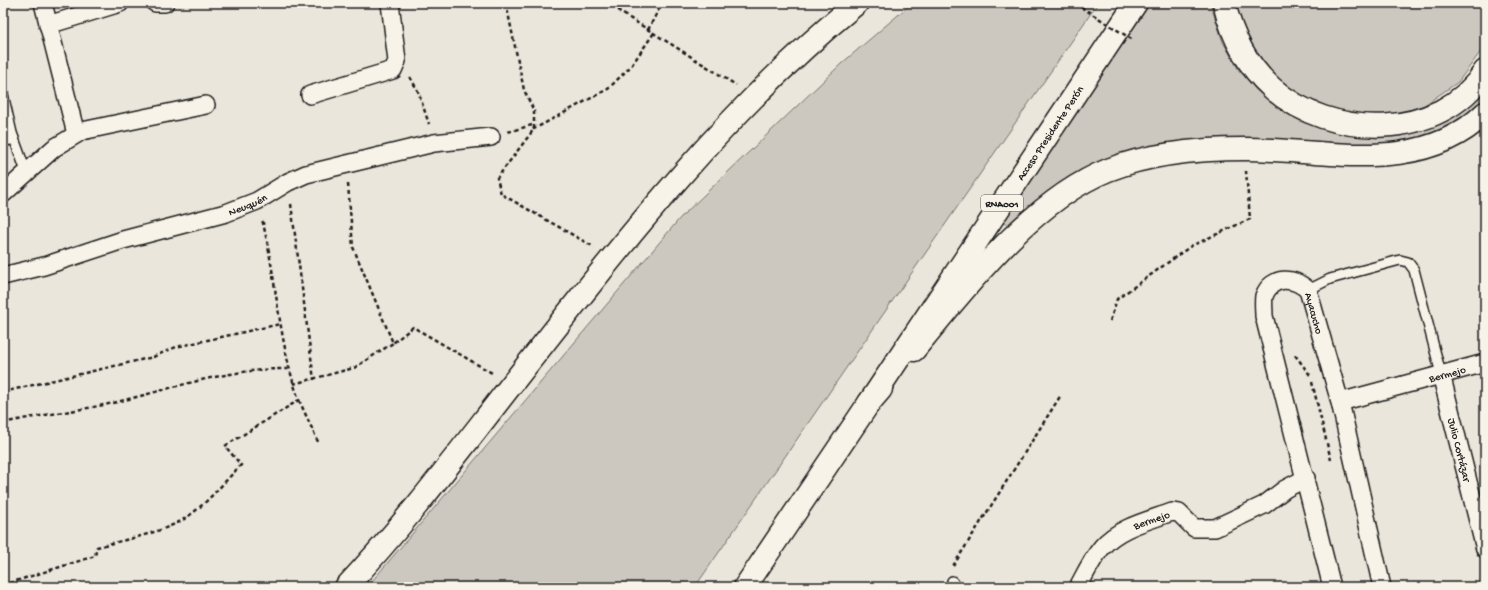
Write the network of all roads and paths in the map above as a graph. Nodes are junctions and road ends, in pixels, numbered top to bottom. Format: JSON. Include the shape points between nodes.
{"nodes":[{"id":1,"x":43,"y":3,"type":"edge"},
{"id":2,"x":120,"y":3,"type":"edge"},
{"id":3,"x":155,"y":3,"type":"edge"},
{"id":4,"x":165,"y":3,"type":"edge"},
{"id":5,"x":390,"y":3,"type":"edge"},
{"id":6,"x":506,"y":3,"type":"edge"},
{"id":7,"x":615,"y":3,"type":"edge"},
{"id":8,"x":662,"y":3,"type":"edge"},
{"id":9,"x":857,"y":3,"type":"edge"},
{"id":10,"x":1083,"y":3,"type":"edge"},
{"id":11,"x":1136,"y":3,"type":"edge"},
{"id":12,"x":1224,"y":3,"type":"edge"},
{"id":13,"x":48,"y":25,"type":"junction"},
{"id":14,"x":648,"y":30,"type":"junction"},
{"id":15,"x":654,"y":33,"type":"junction"},
{"id":16,"x":1133,"y":40,"type":"dead end"},
{"id":17,"x":397,"y":61,"type":"junction"},
{"id":18,"x":1485,"y":71,"type":"edge"},
{"id":19,"x":3,"y":94,"type":"edge"},
{"id":20,"x":310,"y":95,"type":"dead end"},
{"id":21,"x":753,"y":96,"type":"junction"},
{"id":22,"x":206,"y":105,"type":"dead end"},
{"id":23,"x":1485,"y":113,"type":"edge"},
{"id":24,"x":534,"y":129,"type":"junction"},
{"id":25,"x":76,"y":134,"type":"junction"},
{"id":26,"x":491,"y":137,"type":"joint"},
{"id":27,"x":14,"y":139,"type":"junction"},
{"id":28,"x":3,"y":142,"type":"edge"},
{"id":29,"x":434,"y":143,"type":"junction"},
{"id":30,"x":1244,"y":149,"type":"junction"},
{"id":31,"x":347,"y":164,"type":"junction"},
{"id":32,"x":27,"y":174,"type":"junction"},
{"id":33,"x":288,"y":182,"type":"junction"},
{"id":34,"x":3,"y":194,"type":"edge"},
{"id":35,"x":257,"y":201,"type":"junction"},
{"id":36,"x":612,"y":258,"type":"junction"},
{"id":37,"x":3,"y":276,"type":"edge"},
{"id":38,"x":1308,"y":290,"type":"junction"},
{"id":39,"x":1110,"y":321,"type":"dead end"},
{"id":40,"x":280,"y":324,"type":"junction"},
{"id":41,"x":393,"y":343,"type":"junction"},
{"id":42,"x":1293,"y":352,"type":"dead end"},
{"id":43,"x":1485,"y":364,"type":"edge"},
{"id":44,"x":289,"y":369,"type":"junction"},
{"id":45,"x":1442,"y":374,"type":"junction"},
{"id":46,"x":314,"y":380,"type":"junction"},
{"id":47,"x":294,"y":384,"type":"junction"},
{"id":48,"x":512,"y":385,"type":"junction"},
{"id":49,"x":3,"y":392,"type":"edge"},
{"id":50,"x":1061,"y":395,"type":"dead end"},
{"id":51,"x":299,"y":400,"type":"junction"},
{"id":52,"x":1340,"y":402,"type":"junction"},
{"id":53,"x":869,"y":403,"type":"junction"},
{"id":54,"x":3,"y":423,"type":"edge"},
{"id":55,"x":319,"y":444,"type":"dead end"},
{"id":56,"x":1333,"y":467,"type":"dead end"},
{"id":57,"x":1306,"y":478,"type":"junction"},
{"id":58,"x":1485,"y":549,"type":"edge"},
{"id":59,"x":954,"y":584,"type":"edge"},
{"id":60,"x":3,"y":586,"type":"edge"},
{"id":61,"x":346,"y":587,"type":"edge"},
{"id":62,"x":744,"y":587,"type":"edge"},
{"id":63,"x":1078,"y":587,"type":"edge"},
{"id":64,"x":1332,"y":587,"type":"edge"},
{"id":65,"x":1382,"y":587,"type":"edge"}],
"edges":[{"from":1,"to":13,"type":"street"},
{"from":2,"to":13,"type":"street"},
{"from":3,"to":4,"type":"street"},
{"from":5,"to":17,"type":"street"},
{"from":6,"to":24,"type":"path","via":[[524,90],[534,111]]},
{"from":7,"to":14,"type":"path","via":[[620,12]]},
{"from":8,"to":14,"type":"path"},
{"from":9,"to":21,"type":"main road"},
{"from":10,"to":16,"type":"path","bridge":true,"via":[[1081,7]]},
{"from":11,"to":53,"type":"main road","name":"Acceso Presidente Perón","number":"RNA001"},
{"from":12,"to":18,"type":"main road","via":[[1230,28],[1239,48],[1272,88],[1309,112],[1332,120],[1366,126],[1410,122],[1432,116],[1459,98]]},
{"from":13,"to":25,"type":"street"},
{"from":14,"to":15,"type":"path"},
{"from":15,"to":21,"type":"path"},
{"from":15,"to":24,"type":"path","via":[[631,66],[608,89]]},
{"from":17,"to":20,"type":"street","via":[[393,70]]},
{"from":17,"to":29,"type":"path","via":[[413,80],[418,91]]},
{"from":19,"to":27,"type":"lane"},
{"from":21,"to":36,"type":"main road","via":[[694,159]]},
{"from":22,"to":25,"type":"street"},
{"from":23,"to":30,"type":"main road","via":[[1456,134],[1428,147],[1400,154],[1376,156]]},
{"from":24,"to":26,"type":"path","via":[[532,125]]},
{"from":24,"to":36,"type":"path","via":[[497,178],[501,194]]},
{"from":25,"to":32,"type":"street","via":[[54,148]]},
{"from":26,"to":29,"type":"street","name":"Neuquén"},
{"from":27,"to":28,"type":"lane"},
{"from":27,"to":32,"type":"lane"},
{"from":29,"to":31,"type":"street","name":"Neuquén"},
{"from":30,"to":39,"type":"path","via":[[1250,219],[1191,246],[1117,299]]},
{"from":30,"to":53,"type":"main road","via":[[1202,150],[1143,159],[1107,171],[1071,189],[1029,223],[1001,251],[961,294]]},
{"from":31,"to":33,"type":"street","name":"Neuquén","via":[[306,174]]},
{"from":31,"to":41,"type":"path","via":[[352,246]]},
{"from":32,"to":34,"type":"street"},
{"from":33,"to":35,"type":"street","name":"Neuquén"},
{"from":33,"to":46,"type":"path"},
{"from":35,"to":37,"type":"street","name":"Neuquén","via":[[226,213],[123,240],[44,266]]},
{"from":35,"to":40,"type":"path","via":[[270,251]]},
{"from":36,"to":48,"type":"main road"},
{"from":38,"to":45,"type":"lane","via":[[1330,279],[1400,260],[1408,262],[1414,270]]},
{"from":38,"to":52,"type":"street","name":"Ayacucho"},
{"from":38,"to":57,"type":"street","name":"Ayacucho","via":[[1300,282],[1279,280],[1268,289],[1264,298],[1264,316]]},
{"from":40,"to":44,"type":"path"},
{"from":40,"to":49,"type":"path","via":[[176,347],[153,357]]},
{"from":41,"to":46,"type":"path","via":[[354,368]]},
{"from":41,"to":48,"type":"path","via":[[413,327]]},
{"from":42,"to":56,"type":"path","via":[[1310,372]]},
{"from":43,"to":45,"type":"street","name":"Bermejo"},
{"from":44,"to":47,"type":"path"},
{"from":44,"to":54,"type":"path","via":[[266,369],[193,381],[113,403]]},
{"from":45,"to":52,"type":"street","name":"Bermejo"},
{"from":45,"to":58,"type":"street","name":"Julio Cortázar"},
{"from":46,"to":47,"type":"path"},
{"from":47,"to":51,"type":"path"},
{"from":48,"to":61,"type":"main road","via":[[404,521]]},
{"from":50,"to":59,"type":"path","via":[[948,573]]},
{"from":51,"to":55,"type":"path"},
{"from":51,"to":60,"type":"path","via":[[226,446],[241,465],[199,507],[178,522],[97,547],[95,556]]},
{"from":52,"to":65,"type":"street","name":"Ayacucho"},
{"from":53,"to":62,"type":"main road"},
{"from":57,"to":63,"type":"street","name":"Bermejo","via":[[1285,489],[1264,505],[1215,528],[1194,528],[1179,513],[1172,512],[1122,530],[1100,549]]},
{"from":57,"to":64,"type":"street","name":"Ayacucho"}]}
